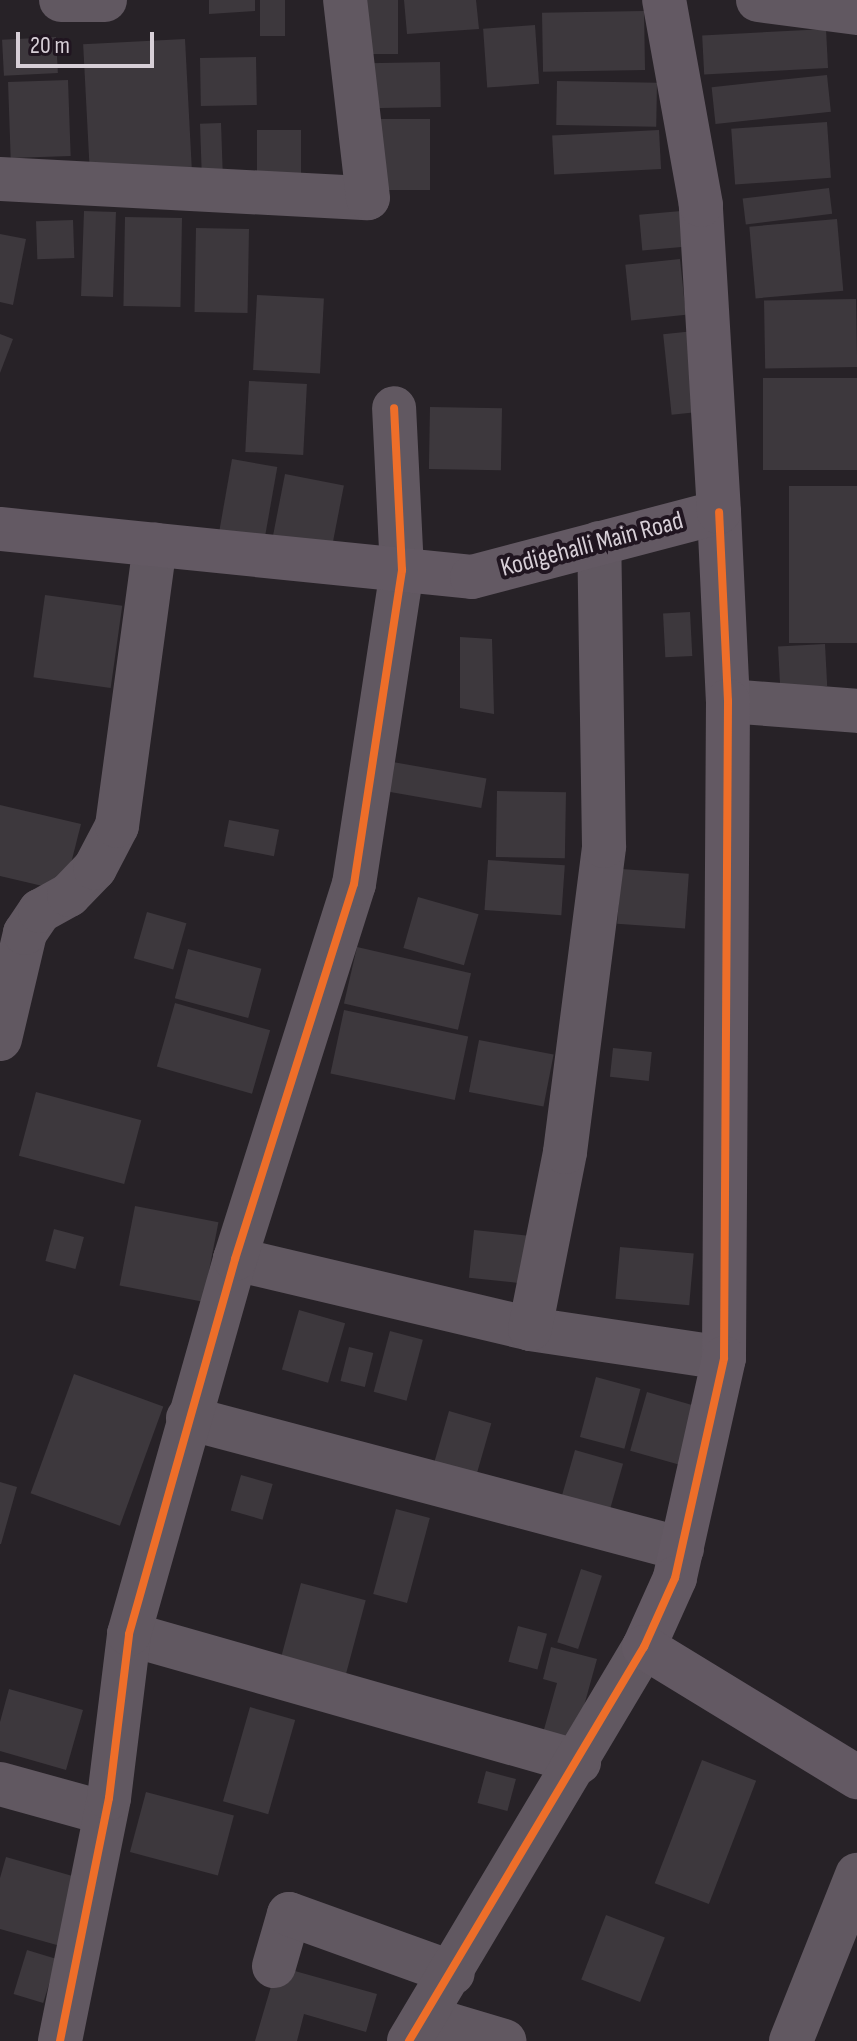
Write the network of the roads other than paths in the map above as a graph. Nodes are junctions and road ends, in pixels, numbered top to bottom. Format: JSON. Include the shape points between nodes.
{"nodes":[{"id":1,"x":61,"y":0,"type":"edge"},
{"id":2,"x":105,"y":0,"type":"edge"},
{"id":3,"x":345,"y":0,"type":"edge"},
{"id":4,"x":664,"y":0,"type":"edge"},
{"id":5,"x":758,"y":0,"type":"edge"},
{"id":6,"x":857,"y":13,"type":"edge"},
{"id":7,"x":0,"y":177,"type":"edge"},
{"id":8,"x":394,"y":408,"type":"dead end"},
{"id":9,"x":719,"y":512,"type":"junction"},
{"id":10,"x":0,"y":529,"type":"edge"},
{"id":11,"x":599,"y":543,"type":"junction"},
{"id":12,"x":155,"y":545,"type":"junction"},
{"id":13,"x":402,"y":570,"type":"junction"},
{"id":14,"x":728,"y":701,"type":"junction"},
{"id":15,"x":857,"y":711,"type":"edge"},
{"id":16,"x":0,"y":1039,"type":"edge"},
{"id":17,"x":235,"y":1259,"type":"junction"},
{"id":18,"x":530,"y":1329,"type":"junction"},
{"id":19,"x":724,"y":1358,"type":"junction"},
{"id":20,"x":188,"y":1418,"type":"junction"},
{"id":21,"x":682,"y":1549,"type":"junction"},
{"id":22,"x":129,"y":1634,"type":"junction"},
{"id":23,"x":644,"y":1647,"type":"junction"},
{"id":24,"x":579,"y":1762,"type":"junction"},
{"id":25,"x":857,"y":1777,"type":"edge"},
{"id":26,"x":0,"y":1784,"type":"edge"},
{"id":27,"x":105,"y":1813,"type":"junction"},
{"id":28,"x":857,"y":1875,"type":"edge"},
{"id":29,"x":274,"y":1966,"type":"dead end"},
{"id":30,"x":453,"y":1973,"type":"junction"},
{"id":31,"x":416,"y":2029,"type":"edge"},
{"id":32,"x":60,"y":2041,"type":"edge"},
{"id":33,"x":504,"y":2041,"type":"edge"},
{"id":34,"x":791,"y":2041,"type":"edge"}],
"edges":[{"from":1,"to":2,"type":"street"},
{"from":3,"to":7,"type":"street","via":[[368,198]]},
{"from":4,"to":9,"type":"street","name":"Kodigehalli Main Road","via":[[701,205]]},
{"from":5,"to":6,"type":"street"},
{"from":8,"to":13,"type":"street"},
{"from":9,"to":11,"type":"street","name":"Kodigehalli Main Road"},
{"from":9,"to":14,"type":"street"},
{"from":10,"to":12,"type":"street","name":"Kodigehalli Main Road"},
{"from":11,"to":13,"type":"street","name":"Kodigehalli Main Road","via":[[472,577]]},
{"from":11,"to":18,"type":"street","via":[[604,846],[565,1152]]},
{"from":12,"to":13,"type":"street","name":"Kodigehalli Main Road"},
{"from":12,"to":16,"type":"street","via":[[117,826],[95,868],[69,895],[40,911],[25,933]]},
{"from":13,"to":17,"type":"street","via":[[354,884]]},
{"from":14,"to":15,"type":"street"},
{"from":14,"to":19,"type":"street"},
{"from":17,"to":18,"type":"street"},
{"from":17,"to":20,"type":"street"},
{"from":18,"to":19,"type":"street"},
{"from":19,"to":21,"type":"street"},
{"from":20,"to":21,"type":"street"},
{"from":20,"to":22,"type":"street"},
{"from":21,"to":23,"type":"street"},
{"from":22,"to":24,"type":"street"},
{"from":22,"to":27,"type":"street"},
{"from":23,"to":24,"type":"street"},
{"from":23,"to":25,"type":"street"},
{"from":24,"to":30,"type":"street"},
{"from":26,"to":27,"type":"street"},
{"from":27,"to":32,"type":"street"},
{"from":28,"to":34,"type":"street"},
{"from":29,"to":30,"type":"street","via":[[289,1914]]},
{"from":30,"to":31,"type":"street"},
{"from":31,"to":33,"type":"street"}]}
